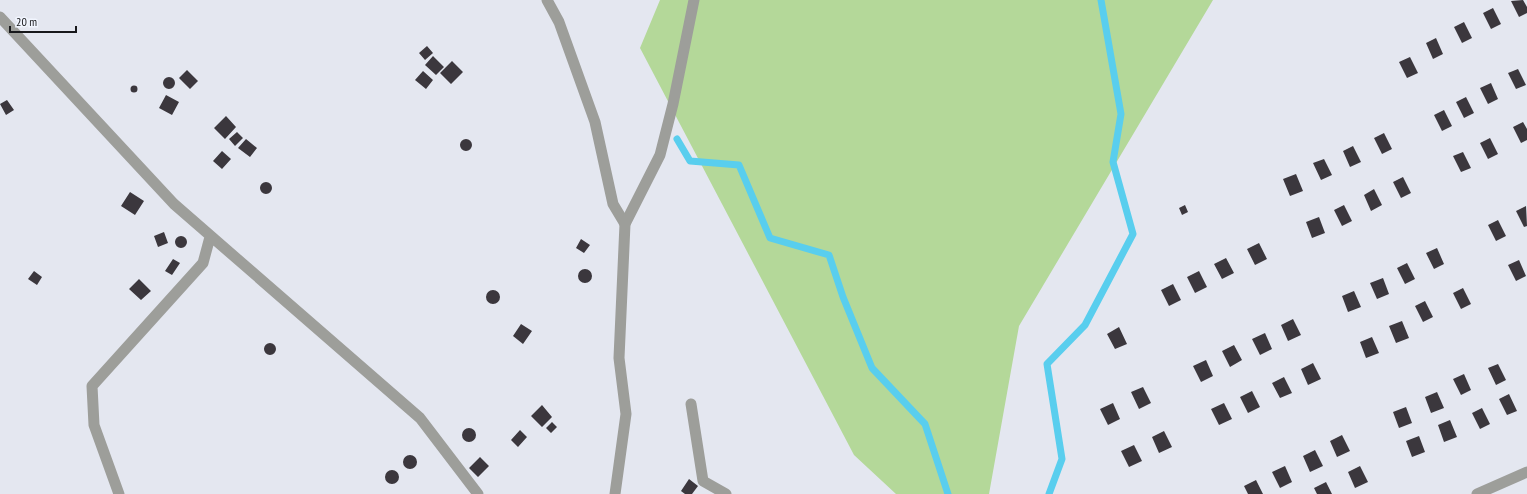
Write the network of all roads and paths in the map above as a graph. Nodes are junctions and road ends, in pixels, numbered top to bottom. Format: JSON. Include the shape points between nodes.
{"nodes":[{"id":1,"x":547,"y":0,"type":"edge"},
{"id":2,"x":694,"y":0,"type":"edge"},
{"id":3,"x":0,"y":16,"type":"edge"},
{"id":4,"x":625,"y":224,"type":"junction"},
{"id":5,"x":210,"y":236,"type":"junction"},
{"id":6,"x":691,"y":404,"type":"dead end"},
{"id":7,"x":1527,"y":472,"type":"edge"},
{"id":8,"x":119,"y":494,"type":"edge"},
{"id":9,"x":478,"y":494,"type":"edge"},
{"id":10,"x":615,"y":494,"type":"edge"},
{"id":11,"x":726,"y":494,"type":"edge"},
{"id":12,"x":1477,"y":494,"type":"edge"}],
"edges":[{"from":1,"to":4,"type":"street","via":[[559,22],[595,122],[613,204]]},
{"from":2,"to":4,"type":"street","via":[[660,155]]},
{"from":3,"to":5,"type":"street","via":[[174,204]]},
{"from":4,"to":10,"type":"street","via":[[619,358],[626,414]]},
{"from":5,"to":8,"type":"street","via":[[203,263],[92,386],[94,425]]},
{"from":5,"to":9,"type":"street","via":[[420,418]]},
{"from":6,"to":11,"type":"street","via":[[703,481]]},
{"from":7,"to":12,"type":"street"}]}
